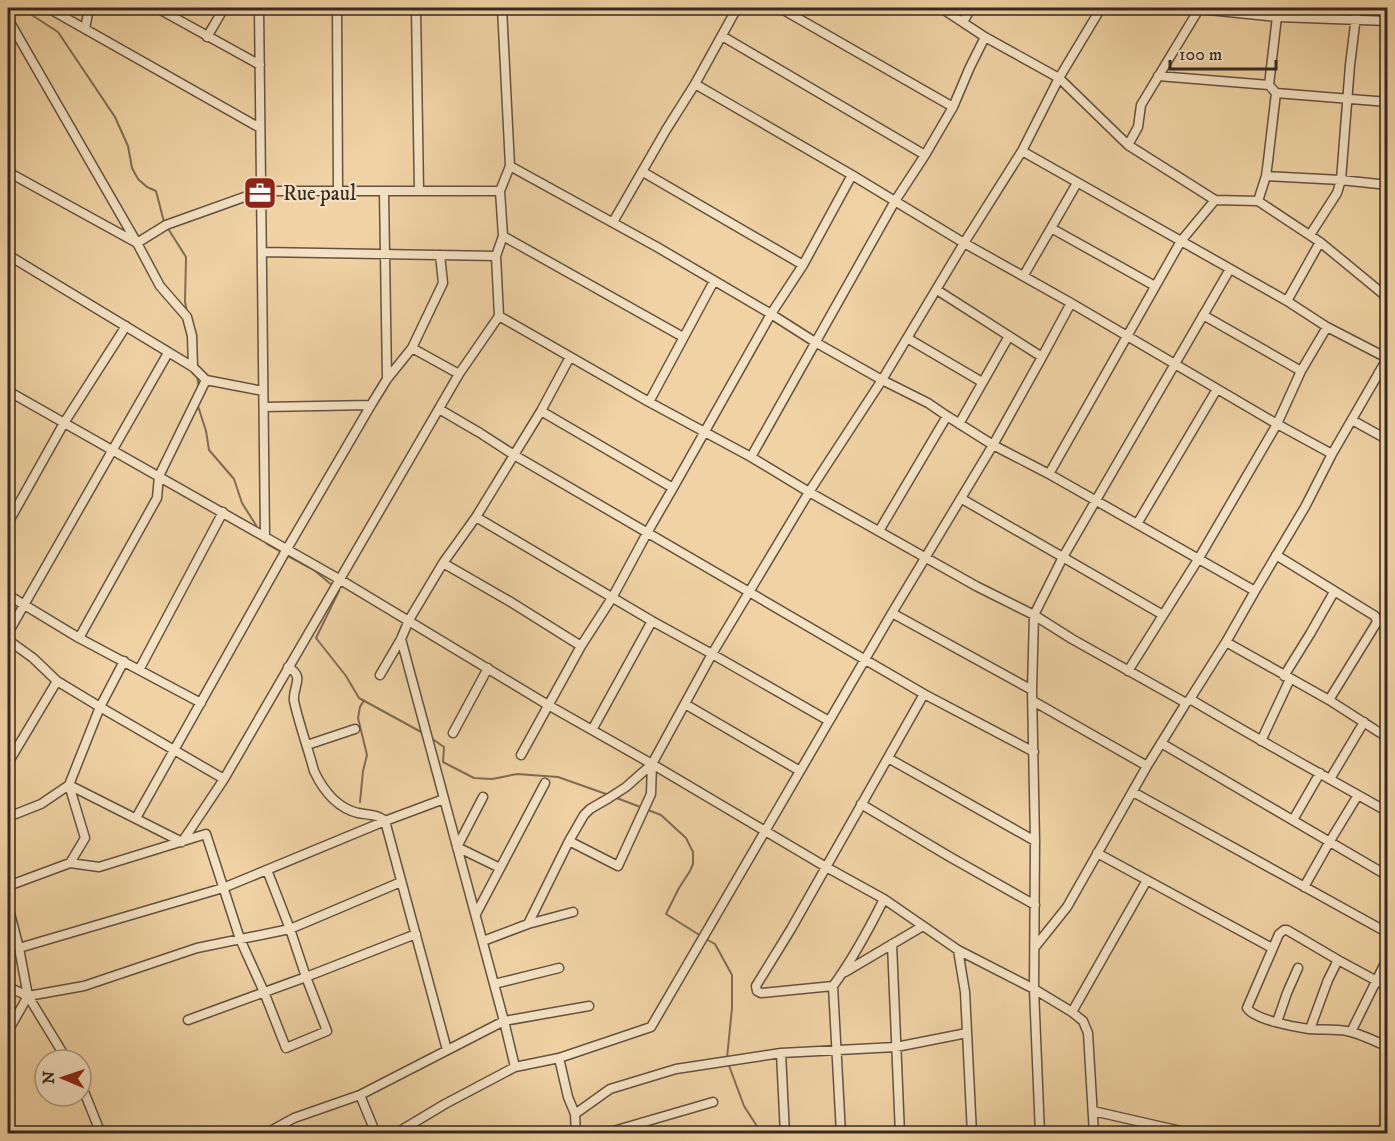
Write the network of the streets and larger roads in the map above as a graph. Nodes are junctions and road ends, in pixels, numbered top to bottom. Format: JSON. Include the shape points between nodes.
{"nodes":[{"id":1,"x":48,"y":8,"type":"edge"},
{"id":2,"x":89,"y":8,"type":"edge"},
{"id":3,"x":157,"y":8,"type":"edge"},
{"id":4,"x":224,"y":8,"type":"edge"},
{"id":5,"x":259,"y":8,"type":"edge"},
{"id":6,"x":301,"y":8,"type":"edge"},
{"id":7,"x":338,"y":8,"type":"edge"},
{"id":8,"x":371,"y":8,"type":"edge"},
{"id":9,"x":416,"y":8,"type":"edge"},
{"id":10,"x":502,"y":8,"type":"edge"},
{"id":11,"x":737,"y":8,"type":"edge"},
{"id":12,"x":780,"y":8,"type":"edge"},
{"id":13,"x":941,"y":8,"type":"edge"},
{"id":14,"x":971,"y":8,"type":"edge"},
{"id":15,"x":1098,"y":8,"type":"edge"},
{"id":16,"x":1198,"y":8,"type":"edge"},
{"id":17,"x":1278,"y":8,"type":"edge"},
{"id":18,"x":1357,"y":8,"type":"edge"},
{"id":19,"x":1278,"y":17,"type":"junction"},
{"id":20,"x":8,"y":19,"type":"edge"},
{"id":21,"x":1356,"y":21,"type":"junction"},
{"id":22,"x":1388,"y":21,"type":"edge"},
{"id":23,"x":963,"y":22,"type":"junction"},
{"id":24,"x":85,"y":29,"type":"junction"},
{"id":25,"x":722,"y":36,"type":"junction"},
{"id":26,"x":207,"y":37,"type":"junction"},
{"id":27,"x":985,"y":37,"type":"junction"},
{"id":28,"x":260,"y":65,"type":"junction"},
{"id":29,"x":1158,"y":76,"type":"junction"},
{"id":30,"x":1059,"y":78,"type":"junction"},
{"id":31,"x":695,"y":84,"type":"junction"},
{"id":32,"x":1269,"y":85,"type":"junction"},
{"id":33,"x":1276,"y":93,"type":"junction"},
{"id":34,"x":1347,"y":99,"type":"junction"},
{"id":35,"x":1388,"y":102,"type":"edge"},
{"id":36,"x":953,"y":107,"type":"junction"},
{"id":37,"x":260,"y":128,"type":"junction"},
{"id":38,"x":1128,"y":145,"type":"junction"},
{"id":39,"x":1022,"y":151,"type":"junction"},
{"id":40,"x":925,"y":155,"type":"junction"},
{"id":41,"x":510,"y":166,"type":"junction"},
{"id":42,"x":8,"y":172,"type":"edge"},
{"id":43,"x":642,"y":172,"type":"junction"},
{"id":44,"x":852,"y":175,"type":"junction"},
{"id":45,"x":1266,"y":176,"type":"junction"},
{"id":46,"x":1341,"y":180,"type":"junction"},
{"id":47,"x":1077,"y":183,"type":"junction"},
{"id":48,"x":1388,"y":185,"type":"edge"},
{"id":49,"x":261,"y":191,"type":"junction"},
{"id":50,"x":338,"y":191,"type":"junction"},
{"id":51,"x":384,"y":191,"type":"junction"},
{"id":52,"x":419,"y":191,"type":"junction"},
{"id":53,"x":500,"y":191,"type":"junction"},
{"id":54,"x":1215,"y":200,"type":"junction"},
{"id":55,"x":895,"y":201,"type":"junction"},
{"id":56,"x":1258,"y":201,"type":"junction"},
{"id":57,"x":613,"y":222,"type":"junction"},
{"id":58,"x":1051,"y":228,"type":"junction"},
{"id":59,"x":1310,"y":235,"type":"junction"},
{"id":60,"x":503,"y":236,"type":"junction"},
{"id":61,"x":1180,"y":241,"type":"junction"},
{"id":62,"x":1320,"y":242,"type":"junction"},
{"id":63,"x":137,"y":243,"type":"junction"},
{"id":64,"x":964,"y":243,"type":"junction"},
{"id":65,"x":262,"y":252,"type":"junction"},
{"id":66,"x":385,"y":254,"type":"junction"},
{"id":67,"x":8,"y":255,"type":"edge"},
{"id":68,"x":440,"y":255,"type":"junction"},
{"id":69,"x":496,"y":256,"type":"junction"},
{"id":70,"x":803,"y":265,"type":"junction"},
{"id":71,"x":1230,"y":269,"type":"junction"},
{"id":72,"x":1024,"y":275,"type":"junction"},
{"id":73,"x":714,"y":281,"type":"junction"},
{"id":74,"x":1155,"y":286,"type":"junction"},
{"id":75,"x":937,"y":290,"type":"junction"},
{"id":76,"x":1388,"y":298,"type":"edge"},
{"id":77,"x":1287,"y":302,"type":"junction"},
{"id":78,"x":1071,"y":303,"type":"junction"},
{"id":79,"x":771,"y":314,"type":"junction"},
{"id":80,"x":1203,"y":315,"type":"junction"},
{"id":81,"x":499,"y":316,"type":"junction"},
{"id":82,"x":126,"y":326,"type":"junction"},
{"id":83,"x":1327,"y":327,"type":"junction"},
{"id":84,"x":1009,"y":336,"type":"junction"},
{"id":85,"x":1127,"y":336,"type":"junction"},
{"id":86,"x":683,"y":337,"type":"junction"},
{"id":87,"x":907,"y":338,"type":"junction"},
{"id":88,"x":815,"y":342,"type":"junction"},
{"id":89,"x":412,"y":348,"type":"junction"},
{"id":90,"x":168,"y":353,"type":"junction"},
{"id":91,"x":570,"y":357,"type":"junction"},
{"id":92,"x":1042,"y":357,"type":"junction"},
{"id":93,"x":1387,"y":358,"type":"edge"},
{"id":94,"x":1175,"y":364,"type":"junction"},
{"id":95,"x":193,"y":367,"type":"junction"},
{"id":96,"x":1301,"y":371,"type":"junction"},
{"id":97,"x":459,"y":374,"type":"junction"},
{"id":98,"x":1383,"y":374,"type":"edge"},
{"id":99,"x":387,"y":379,"type":"junction"},
{"id":100,"x":206,"y":380,"type":"junction"},
{"id":101,"x":882,"y":380,"type":"junction"},
{"id":102,"x":982,"y":382,"type":"junction"},
{"id":103,"x":1217,"y":389,"type":"junction"},
{"id":104,"x":8,"y":391,"type":"edge"},
{"id":105,"x":263,"y":391,"type":"junction"},
{"id":106,"x":649,"y":402,"type":"junction"},
{"id":107,"x":372,"y":405,"type":"junction"},
{"id":108,"x":264,"y":407,"type":"junction"},
{"id":109,"x":439,"y":409,"type":"junction"},
{"id":110,"x":541,"y":411,"type":"junction"},
{"id":111,"x":946,"y":416,"type":"junction"},
{"id":112,"x":1352,"y":420,"type":"junction"},
{"id":113,"x":64,"y":423,"type":"junction"},
{"id":114,"x":959,"y":424,"type":"junction"},
{"id":115,"x":1277,"y":424,"type":"junction"},
{"id":116,"x":704,"y":432,"type":"junction"},
{"id":117,"x":1388,"y":440,"type":"edge"},
{"id":118,"x":993,"y":445,"type":"junction"},
{"id":119,"x":112,"y":450,"type":"junction"},
{"id":120,"x":1332,"y":454,"type":"junction"},
{"id":121,"x":514,"y":455,"type":"junction"},
{"id":122,"x":751,"y":457,"type":"junction"},
{"id":123,"x":1049,"y":474,"type":"junction"},
{"id":124,"x":159,"y":476,"type":"junction"},
{"id":125,"x":674,"y":488,"type":"junction"},
{"id":126,"x":808,"y":492,"type":"junction"},
{"id":127,"x":962,"y":499,"type":"junction"},
{"id":128,"x":1095,"y":500,"type":"junction"},
{"id":129,"x":223,"y":512,"type":"junction"},
{"id":130,"x":476,"y":517,"type":"junction"},
{"id":131,"x":8,"y":523,"type":"edge"},
{"id":132,"x":1137,"y":524,"type":"junction"},
{"id":133,"x":879,"y":531,"type":"junction"},
{"id":134,"x":646,"y":532,"type":"junction"},
{"id":135,"x":265,"y":537,"type":"junction"},
{"id":136,"x":287,"y":549,"type":"junction"},
{"id":137,"x":1276,"y":555,"type":"junction"},
{"id":138,"x":926,"y":557,"type":"junction"},
{"id":139,"x":1063,"y":557,"type":"junction"},
{"id":140,"x":1198,"y":558,"type":"junction"},
{"id":141,"x":443,"y":563,"type":"junction"},
{"id":142,"x":339,"y":579,"type":"junction"},
{"id":143,"x":1255,"y":591,"type":"junction"},
{"id":144,"x":749,"y":592,"type":"junction"},
{"id":145,"x":1334,"y":592,"type":"junction"},
{"id":146,"x":8,"y":595,"type":"edge"},
{"id":147,"x":612,"y":598,"type":"junction"},
{"id":148,"x":24,"y":604,"type":"junction"},
{"id":149,"x":892,"y":613,"type":"junction"},
{"id":150,"x":1034,"y":615,"type":"junction"},
{"id":151,"x":1163,"y":615,"type":"junction"},
{"id":152,"x":409,"y":620,"type":"junction"},
{"id":153,"x":652,"y":621,"type":"junction"},
{"id":154,"x":8,"y":633,"type":"edge"},
{"id":155,"x":79,"y":638,"type":"junction"},
{"id":156,"x":401,"y":639,"type":"junction"},
{"id":157,"x":8,"y":640,"type":"edge"},
{"id":158,"x":1226,"y":642,"type":"junction"},
{"id":159,"x":581,"y":646,"type":"junction"},
{"id":160,"x":712,"y":654,"type":"junction"},
{"id":161,"x":865,"y":659,"type":"junction"},
{"id":162,"x":124,"y":662,"type":"junction"},
{"id":163,"x":288,"y":667,"type":"junction"},
{"id":164,"x":488,"y":668,"type":"junction"},
{"id":165,"x":139,"y":670,"type":"junction"},
{"id":166,"x":1128,"y":671,"type":"junction"},
{"id":167,"x":380,"y":675,"type":"dead end"},
{"id":168,"x":1287,"y":677,"type":"junction"},
{"id":169,"x":57,"y":681,"type":"junction"},
{"id":170,"x":1032,"y":690,"type":"junction"},
{"id":171,"x":924,"y":694,"type":"junction"},
{"id":172,"x":1329,"y":700,"type":"junction"},
{"id":173,"x":1033,"y":701,"type":"junction"},
{"id":174,"x":1188,"y":701,"type":"junction"},
{"id":175,"x":201,"y":703,"type":"junction"},
{"id":176,"x":685,"y":704,"type":"junction"},
{"id":177,"x":548,"y":705,"type":"junction"},
{"id":178,"x":100,"y":708,"type":"junction"},
{"id":179,"x":829,"y":721,"type":"junction"},
{"id":180,"x":1364,"y":722,"type":"junction"},
{"id":181,"x":355,"y":729,"type":"dead end"},
{"id":182,"x":592,"y":730,"type":"junction"},
{"id":183,"x":453,"y":733,"type":"dead end"},
{"id":184,"x":1388,"y":738,"type":"edge"},
{"id":185,"x":1261,"y":741,"type":"junction"},
{"id":186,"x":1161,"y":743,"type":"junction"},
{"id":187,"x":307,"y":745,"type":"junction"},
{"id":188,"x":174,"y":750,"type":"junction"},
{"id":189,"x":1034,"y":752,"type":"junction"},
{"id":190,"x":521,"y":755,"type":"dead end"},
{"id":191,"x":888,"y":758,"type":"junction"},
{"id":192,"x":8,"y":763,"type":"edge"},
{"id":193,"x":652,"y":764,"type":"junction"},
{"id":194,"x":1148,"y":766,"type":"junction"},
{"id":195,"x":800,"y":771,"type":"junction"},
{"id":196,"x":1320,"y":773,"type":"junction"},
{"id":197,"x":224,"y":778,"type":"junction"},
{"id":198,"x":1330,"y":779,"type":"junction"},
{"id":199,"x":545,"y":783,"type":"dead end"},
{"id":200,"x":69,"y":785,"type":"junction"},
{"id":201,"x":1133,"y":792,"type":"junction"},
{"id":202,"x":1358,"y":795,"type":"junction"},
{"id":203,"x":483,"y":797,"type":"dead end"},
{"id":204,"x":444,"y":799,"type":"junction"},
{"id":205,"x":861,"y":804,"type":"junction"},
{"id":206,"x":1388,"y":812,"type":"edge"},
{"id":207,"x":8,"y":817,"type":"edge"},
{"id":208,"x":136,"y":818,"type":"junction"},
{"id":209,"x":1293,"y":820,"type":"junction"},
{"id":210,"x":385,"y":821,"type":"junction"},
{"id":211,"x":765,"y":831,"type":"junction"},
{"id":212,"x":569,"y":841,"type":"junction"},
{"id":213,"x":1035,"y":841,"type":"junction"},
{"id":214,"x":1330,"y":841,"type":"junction"},
{"id":215,"x":182,"y":842,"type":"junction"},
{"id":216,"x":457,"y":847,"type":"junction"},
{"id":217,"x":1097,"y":853,"type":"junction"},
{"id":218,"x":70,"y":863,"type":"junction"},
{"id":219,"x":826,"y":867,"type":"junction"},
{"id":220,"x":500,"y":868,"type":"junction"},
{"id":221,"x":267,"y":870,"type":"junction"},
{"id":222,"x":1388,"y":876,"type":"edge"},
{"id":223,"x":1147,"y":880,"type":"junction"},
{"id":224,"x":401,"y":882,"type":"junction"},
{"id":225,"x":8,"y":886,"type":"edge"},
{"id":226,"x":1304,"y":887,"type":"junction"},
{"id":227,"x":223,"y":888,"type":"junction"},
{"id":228,"x":884,"y":899,"type":"junction"},
{"id":229,"x":1035,"y":905,"type":"junction"},
{"id":230,"x":8,"y":906,"type":"edge"},
{"id":231,"x":573,"y":912,"type":"dead end"},
{"id":232,"x":476,"y":914,"type":"junction"},
{"id":233,"x":528,"y":924,"type":"junction"},
{"id":234,"x":923,"y":926,"type":"junction"},
{"id":235,"x":290,"y":929,"type":"junction"},
{"id":236,"x":1388,"y":933,"type":"edge"},
{"id":237,"x":416,"y":934,"type":"junction"},
{"id":238,"x":240,"y":939,"type":"junction"},
{"id":239,"x":483,"y":941,"type":"junction"},
{"id":240,"x":892,"y":944,"type":"junction"},
{"id":241,"x":19,"y":948,"type":"junction"},
{"id":242,"x":1035,"y":948,"type":"junction"},
{"id":243,"x":1272,"y":948,"type":"junction"},
{"id":244,"x":958,"y":950,"type":"junction"},
{"id":245,"x":1388,"y":957,"type":"edge"},
{"id":246,"x":1338,"y":960,"type":"junction"},
{"id":247,"x":559,"y":968,"type":"dead end"},
{"id":248,"x":1298,"y":968,"type":"dead end"},
{"id":249,"x":842,"y":974,"type":"junction"},
{"id":250,"x":306,"y":977,"type":"junction"},
{"id":251,"x":1376,"y":981,"type":"junction"},
{"id":252,"x":494,"y":984,"type":"junction"},
{"id":253,"x":833,"y":986,"type":"junction"},
{"id":254,"x":8,"y":987,"type":"edge"},
{"id":255,"x":1388,"y":987,"type":"edge"},
{"id":256,"x":1034,"y":989,"type":"junction"},
{"id":257,"x":264,"y":992,"type":"junction"},
{"id":258,"x":28,"y":996,"type":"junction"},
{"id":259,"x":589,"y":1006,"type":"dead end"},
{"id":260,"x":1072,"y":1012,"type":"junction"},
{"id":261,"x":188,"y":1020,"type":"dead end"},
{"id":262,"x":504,"y":1022,"type":"junction"},
{"id":263,"x":1277,"y":1022,"type":"junction"},
{"id":264,"x":1310,"y":1029,"type":"junction"},
{"id":265,"x":8,"y":1030,"type":"edge"},
{"id":266,"x":1351,"y":1032,"type":"junction"},
{"id":267,"x":968,"y":1033,"type":"junction"},
{"id":268,"x":896,"y":1047,"type":"junction"},
{"id":269,"x":1388,"y":1047,"type":"edge"},
{"id":270,"x":60,"y":1048,"type":"edge"},
{"id":271,"x":447,"y":1050,"type":"junction"},
{"id":272,"x":836,"y":1051,"type":"junction"},
{"id":273,"x":781,"y":1053,"type":"junction"},
{"id":274,"x":559,"y":1058,"type":"junction"},
{"id":275,"x":515,"y":1067,"type":"junction"},
{"id":276,"x":360,"y":1095,"type":"junction"},
{"id":277,"x":713,"y":1102,"type":"dead end"},
{"id":278,"x":91,"y":1108,"type":"edge"},
{"id":279,"x":1093,"y":1111,"type":"junction"},
{"id":280,"x":575,"y":1114,"type":"junction"},
{"id":281,"x":100,"y":1131,"type":"edge"},
{"id":282,"x":82,"y":1134,"type":"edge"},
{"id":283,"x":265,"y":1134,"type":"edge"},
{"id":284,"x":376,"y":1134,"type":"edge"},
{"id":285,"x":395,"y":1134,"type":"edge"},
{"id":286,"x":576,"y":1134,"type":"edge"},
{"id":287,"x":603,"y":1134,"type":"edge"},
{"id":288,"x":785,"y":1134,"type":"edge"},
{"id":289,"x":842,"y":1134,"type":"edge"},
{"id":290,"x":900,"y":1134,"type":"edge"},
{"id":291,"x":972,"y":1134,"type":"edge"},
{"id":292,"x":1040,"y":1134,"type":"edge"},
{"id":293,"x":1094,"y":1134,"type":"edge"},
{"id":294,"x":1194,"y":1134,"type":"edge"}],
"edges":[{"from":1,"to":24,"type":"street"},
{"from":2,"to":24,"type":"street"},
{"from":3,"to":26,"type":"street"},
{"from":4,"to":26,"type":"street"},
{"from":5,"to":28,"type":"street"},
{"from":6,"to":7,"type":"street"},
{"from":7,"to":8,"type":"street"},
{"from":7,"to":50,"type":"street"},
{"from":9,"to":52,"type":"street"},
{"from":10,"to":41,"type":"street"},
{"from":11,"to":25,"type":"street"},
{"from":12,"to":36,"type":"street"},
{"from":13,"to":23,"type":"street"},
{"from":14,"to":23,"type":"street"},
{"from":15,"to":30,"type":"street"},
{"from":16,"to":19,"type":"street"},
{"from":16,"to":29,"type":"street"},
{"from":17,"to":19,"type":"street"},
{"from":18,"to":21,"type":"street"},
{"from":19,"to":21,"type":"street"},
{"from":19,"to":32,"type":"street"},
{"from":20,"to":63,"type":"street"},
{"from":21,"to":22,"type":"street"},
{"from":21,"to":34,"type":"street"},
{"from":23,"to":27,"type":"street"},
{"from":24,"to":37,"type":"street"},
{"from":25,"to":31,"type":"street"},
{"from":25,"to":40,"type":"street"},
{"from":26,"to":28,"type":"street"},
{"from":27,"to":30,"type":"street"},
{"from":27,"to":36,"type":"street"},
{"from":28,"to":37,"type":"street"},
{"from":29,"to":32,"type":"street"},
{"from":29,"to":38,"type":"street","via":[[1141,105],[1138,127]]},
{"from":30,"to":38,"type":"street"},
{"from":30,"to":39,"type":"street"},
{"from":31,"to":43,"type":"street"},
{"from":31,"to":44,"type":"street"},
{"from":32,"to":33,"type":"street"},
{"from":33,"to":34,"type":"street"},
{"from":33,"to":45,"type":"street"},
{"from":34,"to":35,"type":"street"},
{"from":34,"to":46,"type":"street"},
{"from":36,"to":40,"type":"street"},
{"from":37,"to":49,"type":"street"},
{"from":38,"to":54,"type":"street"},
{"from":39,"to":47,"type":"street"},
{"from":39,"to":64,"type":"street"},
{"from":40,"to":55,"type":"street"},
{"from":41,"to":53,"type":"street"},
{"from":41,"to":57,"type":"street"},
{"from":42,"to":63,"type":"street"},
{"from":43,"to":57,"type":"street"},
{"from":43,"to":70,"type":"street"},
{"from":44,"to":55,"type":"street"},
{"from":44,"to":70,"type":"street"},
{"from":45,"to":46,"type":"street"},
{"from":45,"to":56,"type":"street"},
{"from":46,"to":48,"type":"street"},
{"from":46,"to":59,"type":"street"},
{"from":47,"to":58,"type":"street"},
{"from":47,"to":61,"type":"street"},
{"from":49,"to":50,"type":"street"},
{"from":49,"to":63,"type":"street","via":[[166,225]]},
{"from":49,"to":65,"type":"street"},
{"from":50,"to":51,"type":"street"},
{"from":51,"to":52,"type":"street"},
{"from":51,"to":66,"type":"street"},
{"from":52,"to":53,"type":"street"},
{"from":53,"to":60,"type":"street"},
{"from":54,"to":56,"type":"street"},
{"from":54,"to":61,"type":"street"},
{"from":55,"to":64,"type":"street"},
{"from":55,"to":88,"type":"street"},
{"from":56,"to":59,"type":"street"},
{"from":57,"to":73,"type":"street"},
{"from":58,"to":72,"type":"street"},
{"from":58,"to":74,"type":"street"},
{"from":59,"to":62,"type":"street"},
{"from":60,"to":69,"type":"street"},
{"from":60,"to":86,"type":"street"},
{"from":61,"to":71,"type":"street"},
{"from":61,"to":74,"type":"street"},
{"from":62,"to":76,"type":"street"},
{"from":62,"to":77,"type":"street"},
{"from":63,"to":95,"type":"street","via":[[160,286],[187,317]]},
{"from":64,"to":72,"type":"street"},
{"from":64,"to":75,"type":"street"},
{"from":65,"to":66,"type":"street"},
{"from":65,"to":105,"type":"street"},
{"from":66,"to":68,"type":"street"},
{"from":66,"to":99,"type":"street"},
{"from":67,"to":82,"type":"street"},
{"from":68,"to":69,"type":"street"},
{"from":68,"to":89,"type":"street","via":[[443,283]]},
{"from":69,"to":81,"type":"street"},
{"from":70,"to":79,"type":"street"},
{"from":71,"to":77,"type":"street"},
{"from":71,"to":80,"type":"street"},
{"from":72,"to":78,"type":"street"},
{"from":73,"to":79,"type":"street"},
{"from":73,"to":86,"type":"street"},
{"from":74,"to":85,"type":"street"},
{"from":75,"to":84,"type":"street"},
{"from":75,"to":87,"type":"street"},
{"from":77,"to":83,"type":"street"},
{"from":78,"to":85,"type":"street"},
{"from":78,"to":92,"type":"street"},
{"from":79,"to":88,"type":"street"},
{"from":79,"to":116,"type":"street"},
{"from":80,"to":94,"type":"street"},
{"from":80,"to":96,"type":"street"},
{"from":81,"to":91,"type":"street"},
{"from":81,"to":97,"type":"street"},
{"from":82,"to":90,"type":"street"},
{"from":82,"to":113,"type":"street"},
{"from":83,"to":93,"type":"street"},
{"from":83,"to":96,"type":"street"},
{"from":84,"to":92,"type":"street"},
{"from":84,"to":102,"type":"street"},
{"from":85,"to":94,"type":"street"},
{"from":85,"to":123,"type":"street"},
{"from":86,"to":106,"type":"street"},
{"from":87,"to":101,"type":"street"},
{"from":87,"to":102,"type":"street"},
{"from":88,"to":101,"type":"street"},
{"from":88,"to":122,"type":"street"},
{"from":89,"to":97,"type":"street"},
{"from":89,"to":99,"type":"street"},
{"from":90,"to":95,"type":"street"},
{"from":90,"to":119,"type":"street"},
{"from":91,"to":106,"type":"street"},
{"from":91,"to":110,"type":"street"},
{"from":92,"to":118,"type":"street"},
{"from":93,"to":98,"type":"street"},
{"from":94,"to":103,"type":"street"},
{"from":94,"to":128,"type":"street"},
{"from":95,"to":100,"type":"street"},
{"from":96,"to":115,"type":"street"},
{"from":97,"to":109,"type":"street"},
{"from":98,"to":112,"type":"street"},
{"from":99,"to":107,"type":"street"},
{"from":100,"to":105,"type":"street"},
{"from":100,"to":124,"type":"street"},
{"from":101,"to":111,"type":"street"},
{"from":101,"to":126,"type":"street"},
{"from":102,"to":114,"type":"street"},
{"from":103,"to":115,"type":"street"},
{"from":103,"to":132,"type":"street"},
{"from":104,"to":113,"type":"street"},
{"from":105,"to":108,"type":"street"},
{"from":106,"to":116,"type":"street"},
{"from":107,"to":108,"type":"street"},
{"from":107,"to":136,"type":"street"},
{"from":108,"to":135,"type":"street"},
{"from":109,"to":121,"type":"street"},
{"from":109,"to":142,"type":"street"},
{"from":110,"to":121,"type":"street"},
{"from":110,"to":125,"type":"street"},
{"from":111,"to":114,"type":"street"},
{"from":111,"to":133,"type":"street"},
{"from":112,"to":117,"type":"street"},
{"from":112,"to":120,"type":"street"},
{"from":113,"to":119,"type":"street"},
{"from":113,"to":131,"type":"street"},
{"from":114,"to":118,"type":"street"},
{"from":115,"to":120,"type":"street"},
{"from":115,"to":140,"type":"street"},
{"from":116,"to":122,"type":"street"},
{"from":116,"to":125,"type":"street"},
{"from":118,"to":123,"type":"street"},
{"from":118,"to":127,"type":"street"},
{"from":119,"to":124,"type":"street"},
{"from":119,"to":148,"type":"street"},
{"from":120,"to":137,"type":"street"},
{"from":121,"to":130,"type":"street"},
{"from":121,"to":134,"type":"street"},
{"from":122,"to":126,"type":"street"},
{"from":123,"to":128,"type":"street"},
{"from":124,"to":129,"type":"street"},
{"from":124,"to":155,"type":"street","via":[[157,498]]},
{"from":125,"to":134,"type":"street"},
{"from":126,"to":133,"type":"street"},
{"from":126,"to":144,"type":"street"},
{"from":127,"to":138,"type":"street"},
{"from":127,"to":139,"type":"street"},
{"from":128,"to":132,"type":"street"},
{"from":128,"to":139,"type":"street"},
{"from":129,"to":135,"type":"street"},
{"from":129,"to":165,"type":"street"},
{"from":130,"to":141,"type":"street"},
{"from":130,"to":147,"type":"street"},
{"from":132,"to":140,"type":"street"},
{"from":133,"to":138,"type":"street"},
{"from":134,"to":144,"type":"street"},
{"from":134,"to":147,"type":"street"},
{"from":135,"to":136,"type":"street"},
{"from":136,"to":142,"type":"street"},
{"from":136,"to":175,"type":"street"},
{"from":137,"to":143,"type":"street"},
{"from":137,"to":145,"type":"street"},
{"from":138,"to":149,"type":"street"},
{"from":138,"to":150,"type":"street"},
{"from":139,"to":150,"type":"street"},
{"from":139,"to":151,"type":"street"},
{"from":140,"to":143,"type":"street"},
{"from":140,"to":151,"type":"street"},
{"from":141,"to":152,"type":"street"},
{"from":141,"to":159,"type":"street"},
{"from":142,"to":152,"type":"street"},
{"from":142,"to":163,"type":"street"},
{"from":143,"to":158,"type":"street"},
{"from":144,"to":160,"type":"street"},
{"from":144,"to":161,"type":"street"},
{"from":145,"to":168,"type":"street"},
{"from":145,"to":172,"type":"street","via":[[1375,616],[1377,622]]},
{"from":146,"to":148,"type":"street"},
{"from":147,"to":153,"type":"street"},
{"from":147,"to":159,"type":"street"},
{"from":148,"to":154,"type":"street"},
{"from":148,"to":155,"type":"street"},
{"from":149,"to":161,"type":"street"},
{"from":149,"to":170,"type":"street"},
{"from":150,"to":166,"type":"street"},
{"from":150,"to":170,"type":"street"},
{"from":151,"to":166,"type":"street"},
{"from":152,"to":156,"type":"street"},
{"from":152,"to":164,"type":"street"},
{"from":153,"to":160,"type":"street"},
{"from":153,"to":182,"type":"street"},
{"from":155,"to":162,"type":"street"},
{"from":156,"to":167,"type":"street"},
{"from":156,"to":204,"type":"street"},
{"from":157,"to":169,"type":"street"},
{"from":158,"to":168,"type":"street"},
{"from":158,"to":174,"type":"street"},
{"from":159,"to":177,"type":"street"},
{"from":160,"to":176,"type":"street"},
{"from":160,"to":179,"type":"street"},
{"from":161,"to":171,"type":"street"},
{"from":161,"to":179,"type":"street"},
{"from":162,"to":165,"type":"street"},
{"from":162,"to":178,"type":"street"},
{"from":163,"to":187,"type":"street","via":[[298,679],[293,698]]},
{"from":163,"to":197,"type":"street"},
{"from":164,"to":177,"type":"street"},
{"from":164,"to":183,"type":"street"},
{"from":165,"to":175,"type":"street"},
{"from":166,"to":174,"type":"street"},
{"from":168,"to":172,"type":"street"},
{"from":168,"to":185,"type":"street"},
{"from":169,"to":178,"type":"street"},
{"from":169,"to":192,"type":"street"},
{"from":170,"to":173,"type":"street"},
{"from":171,"to":189,"type":"street"},
{"from":171,"to":191,"type":"street"},
{"from":172,"to":180,"type":"street"},
{"from":173,"to":189,"type":"street"},
{"from":173,"to":194,"type":"street"},
{"from":174,"to":185,"type":"street"},
{"from":174,"to":186,"type":"street"},
{"from":175,"to":188,"type":"street"},
{"from":176,"to":193,"type":"street"},
{"from":176,"to":195,"type":"street"},
{"from":177,"to":182,"type":"street"},
{"from":177,"to":190,"type":"street"},
{"from":178,"to":188,"type":"street"},
{"from":178,"to":200,"type":"street"},
{"from":179,"to":195,"type":"street"},
{"from":180,"to":184,"type":"street"},
{"from":180,"to":198,"type":"street"},
{"from":181,"to":187,"type":"street"},
{"from":182,"to":193,"type":"street"},
{"from":185,"to":196,"type":"street"},
{"from":186,"to":194,"type":"street"},
{"from":186,"to":209,"type":"street"},
{"from":187,"to":210,"type":"street","via":[[319,781],[339,804]]},
{"from":188,"to":197,"type":"street"},
{"from":188,"to":208,"type":"street"},
{"from":189,"to":213,"type":"street"},
{"from":191,"to":205,"type":"street"},
{"from":191,"to":213,"type":"street"},
{"from":193,"to":211,"type":"street"},
{"from":193,"to":212,"type":"street","via":[[626,787],[590,809]]},
{"from":193,"to":212,"type":"street","via":[[651,794],[618,866]]},
{"from":194,"to":201,"type":"street"},
{"from":195,"to":211,"type":"street"},
{"from":196,"to":198,"type":"street"},
{"from":196,"to":209,"type":"street"},
{"from":197,"to":215,"type":"street"},
{"from":198,"to":202,"type":"street"},
{"from":199,"to":220,"type":"street"},
{"from":200,"to":207,"type":"street","via":[[41,804]]},
{"from":200,"to":208,"type":"street"},
{"from":200,"to":218,"type":"street","via":[[85,838]]},
{"from":201,"to":217,"type":"street"},
{"from":201,"to":226,"type":"street"},
{"from":202,"to":206,"type":"street"},
{"from":202,"to":214,"type":"street"},
{"from":203,"to":216,"type":"street"},
{"from":204,"to":210,"type":"street"},
{"from":204,"to":216,"type":"street"},
{"from":205,"to":219,"type":"street"},
{"from":205,"to":229,"type":"street"},
{"from":208,"to":215,"type":"street"},
{"from":209,"to":214,"type":"street"},
{"from":210,"to":221,"type":"street"},
{"from":210,"to":224,"type":"street"},
{"from":211,"to":219,"type":"street"},
{"from":211,"to":274,"type":"street","via":[[651,1027]]},
{"from":212,"to":233,"type":"street"},
{"from":213,"to":229,"type":"street"},
{"from":214,"to":222,"type":"street"},
{"from":214,"to":226,"type":"street"},
{"from":215,"to":218,"type":"street","via":[[99,867]]},
{"from":215,"to":227,"type":"street","via":[[206,834]]},
{"from":216,"to":220,"type":"street"},
{"from":216,"to":232,"type":"street"},
{"from":217,"to":223,"type":"street"},
{"from":217,"to":242,"type":"street","via":[[1061,916]]},
{"from":218,"to":225,"type":"street"},
{"from":219,"to":228,"type":"street"},
{"from":219,"to":253,"type":"street","via":[[756,986],[761,993]]},
{"from":220,"to":232,"type":"street"},
{"from":221,"to":227,"type":"street"},
{"from":221,"to":235,"type":"street"},
{"from":223,"to":243,"type":"street"},
{"from":223,"to":260,"type":"street"},
{"from":224,"to":235,"type":"street"},
{"from":224,"to":237,"type":"street"},
{"from":226,"to":236,"type":"street"},
{"from":227,"to":238,"type":"street"},
{"from":227,"to":241,"type":"street"},
{"from":228,"to":234,"type":"street"},
{"from":228,"to":249,"type":"street"},
{"from":229,"to":242,"type":"street"},
{"from":230,"to":241,"type":"street"},
{"from":231,"to":233,"type":"street"},
{"from":232,"to":239,"type":"street"},
{"from":233,"to":239,"type":"street"},
{"from":234,"to":240,"type":"street"},
{"from":234,"to":244,"type":"street"},
{"from":235,"to":238,"type":"street"},
{"from":235,"to":250,"type":"street"},
{"from":237,"to":250,"type":"street"},
{"from":237,"to":271,"type":"street"},
{"from":238,"to":257,"type":"street"},
{"from":238,"to":258,"type":"street","via":[[197,948],[84,986]]},
{"from":239,"to":252,"type":"street"},
{"from":240,"to":249,"type":"street"},
{"from":240,"to":268,"type":"street"},
{"from":241,"to":258,"type":"street"},
{"from":242,"to":256,"type":"street"},
{"from":243,"to":246,"type":"street","via":[[1279,934],[1287,930]]},
{"from":243,"to":263,"type":"street","via":[[1247,1008],[1251,1014]]},
{"from":244,"to":256,"type":"street"},
{"from":244,"to":267,"type":"street"},
{"from":245,"to":251,"type":"street"},
{"from":246,"to":251,"type":"street"},
{"from":246,"to":264,"type":"street"},
{"from":247,"to":252,"type":"street"},
{"from":248,"to":263,"type":"street"},
{"from":249,"to":253,"type":"street"},
{"from":250,"to":257,"type":"street"},
{"from":250,"to":257,"type":"street","via":[[327,1031],[286,1048]]},
{"from":251,"to":255,"type":"street"},
{"from":251,"to":266,"type":"street"},
{"from":252,"to":262,"type":"street"},
{"from":253,"to":272,"type":"street"},
{"from":254,"to":258,"type":"street"},
{"from":256,"to":260,"type":"street"},
{"from":256,"to":292,"type":"street"},
{"from":257,"to":261,"type":"street"},
{"from":258,"to":265,"type":"street"},
{"from":258,"to":270,"type":"street"},
{"from":259,"to":262,"type":"street"},
{"from":260,"to":279,"type":"street","via":[[1088,1033]]},
{"from":262,"to":271,"type":"street"},
{"from":262,"to":275,"type":"street"},
{"from":263,"to":264,"type":"street"},
{"from":264,"to":266,"type":"street"},
{"from":266,"to":269,"type":"street"},
{"from":267,"to":268,"type":"street"},
{"from":267,"to":291,"type":"street"},
{"from":268,"to":272,"type":"street"},
{"from":268,"to":290,"type":"street"},
{"from":271,"to":276,"type":"street"},
{"from":272,"to":273,"type":"street"},
{"from":272,"to":289,"type":"street"},
{"from":273,"to":280,"type":"street","via":[[676,1069],[610,1089]]},
{"from":273,"to":288,"type":"street"},
{"from":274,"to":275,"type":"street"},
{"from":274,"to":280,"type":"street"},
{"from":275,"to":285,"type":"street"},
{"from":276,"to":283,"type":"street","via":[[294,1118]]},
{"from":276,"to":284,"type":"street"},
{"from":277,"to":287,"type":"street"},
{"from":278,"to":281,"type":"street"},
{"from":279,"to":293,"type":"street"},
{"from":279,"to":294,"type":"street"},
{"from":280,"to":286,"type":"street"},
{"from":281,"to":282,"type":"street"}]}
